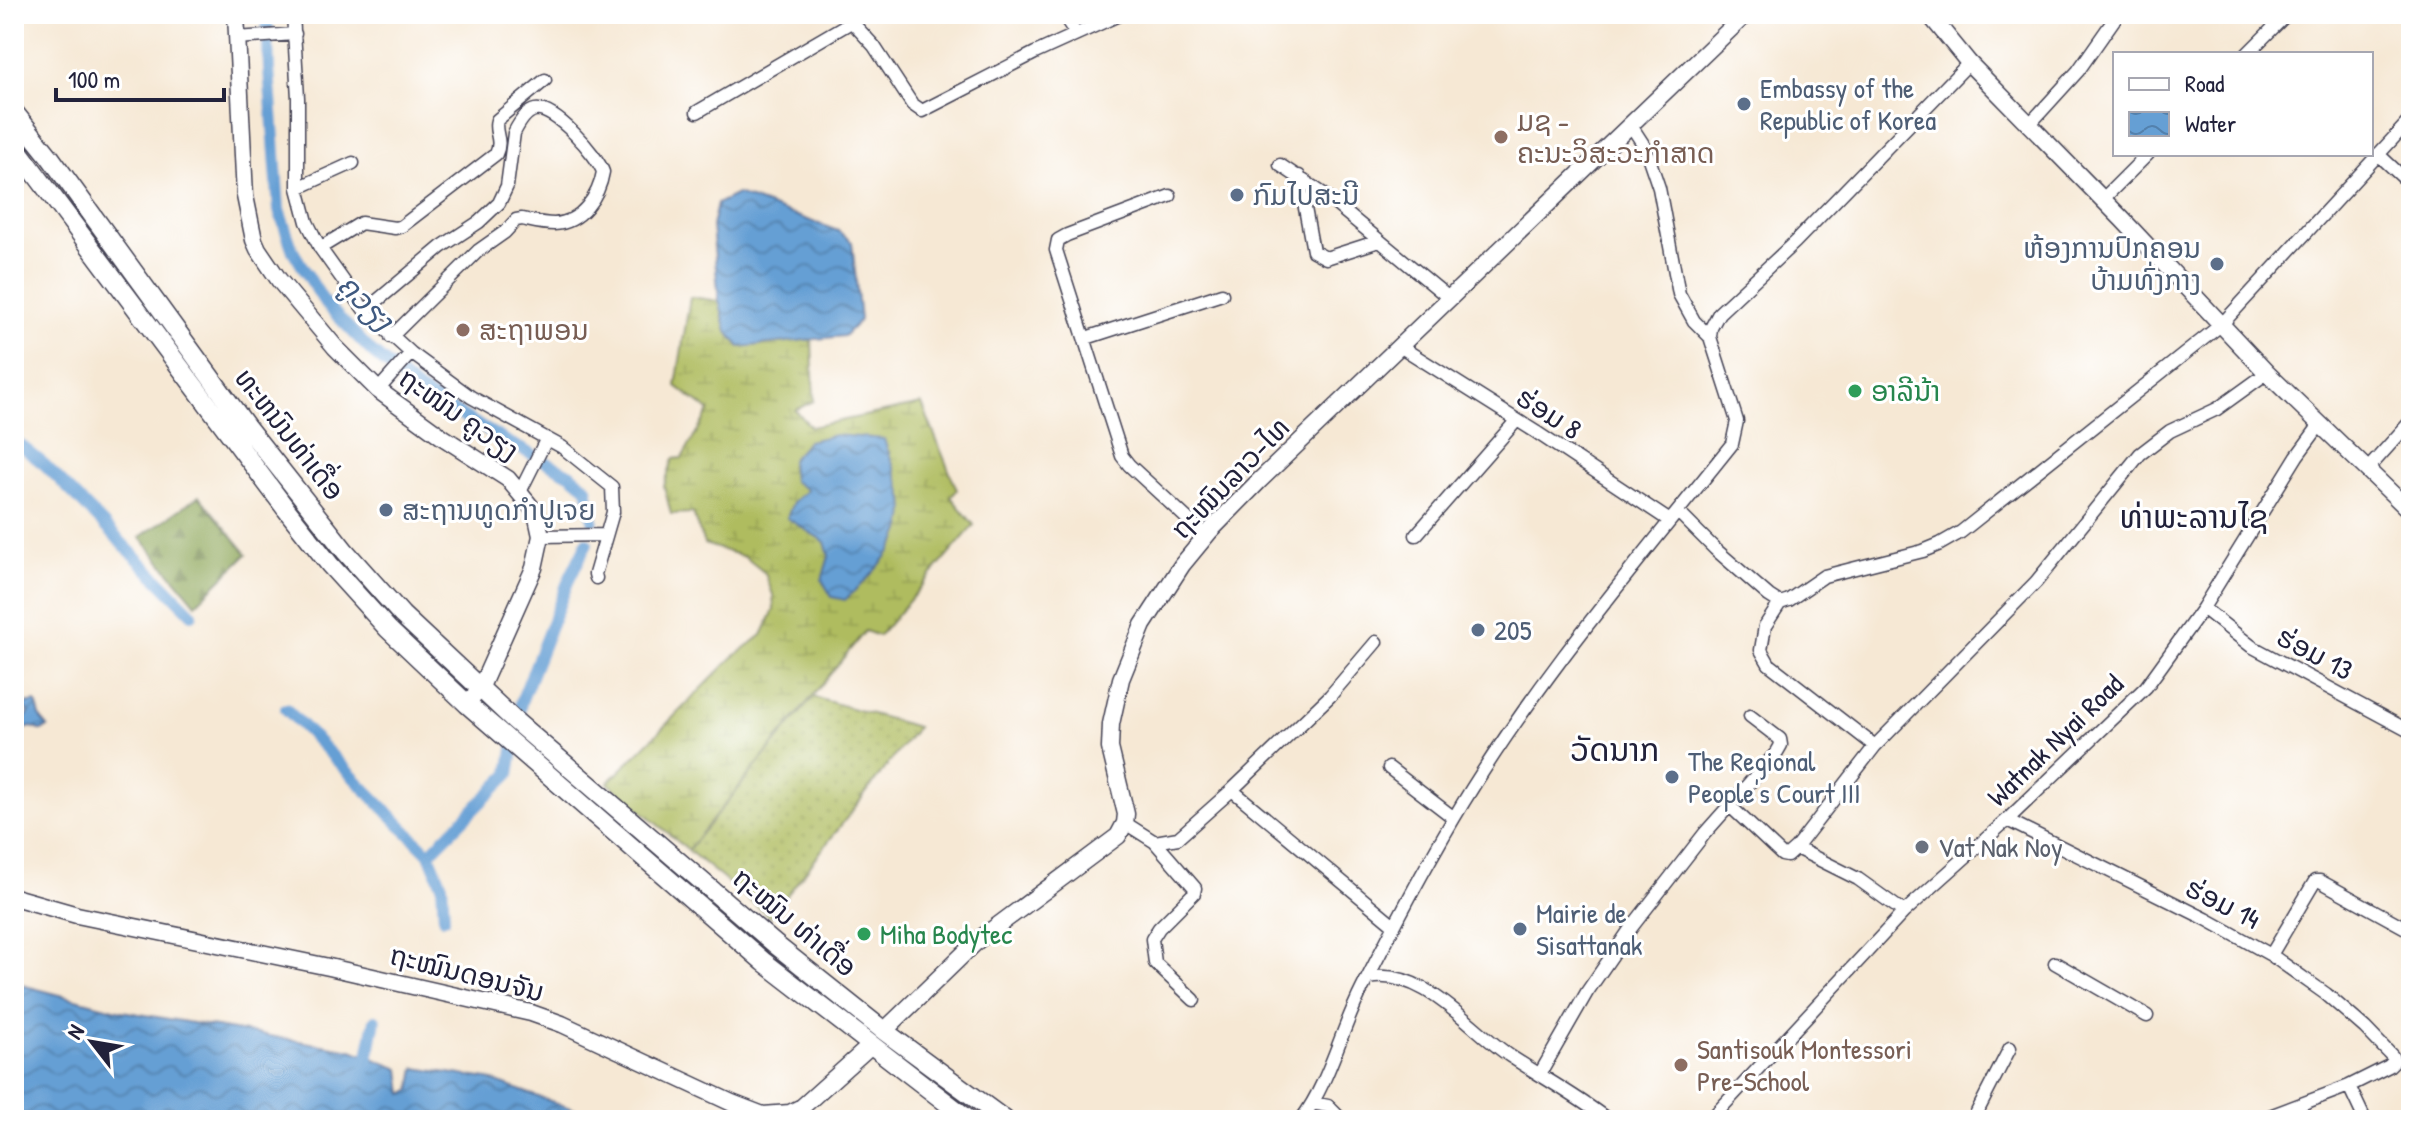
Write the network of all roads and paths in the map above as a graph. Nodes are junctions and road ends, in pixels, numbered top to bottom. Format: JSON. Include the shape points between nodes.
{"nodes":[{"id":1,"x":236,"y":14,"type":"edge"},
{"id":2,"x":293,"y":14,"type":"edge"},
{"id":3,"x":1063,"y":14,"type":"edge"},
{"id":4,"x":1121,"y":14,"type":"edge"},
{"id":5,"x":1746,"y":14,"type":"edge"},
{"id":6,"x":1929,"y":14,"type":"edge"},
{"id":7,"x":2118,"y":14,"type":"edge"},
{"id":8,"x":2287,"y":14,"type":"edge"},
{"id":9,"x":852,"y":17,"type":"edge"},
{"id":10,"x":291,"y":34,"type":"junction"},
{"id":11,"x":1076,"y":34,"type":"junction"},
{"id":12,"x":240,"y":38,"type":"junction"},
{"id":13,"x":2249,"y":52,"type":"edge"},
{"id":14,"x":1969,"y":63,"type":"junction"},
{"id":15,"x":545,"y":80,"type":"dead end"},
{"id":16,"x":14,"y":112,"type":"edge"},
{"id":17,"x":697,"y":112,"type":"dead end"},
{"id":18,"x":1630,"y":124,"type":"junction"},
{"id":19,"x":2028,"y":126,"type":"junction"},
{"id":20,"x":2408,"y":127,"type":"edge"},
{"id":21,"x":14,"y":145,"type":"edge"},
{"id":22,"x":2378,"y":154,"type":"junction"},
{"id":23,"x":2146,"y":156,"type":"edge"},
{"id":24,"x":353,"y":163,"type":"dead end"},
{"id":25,"x":1280,"y":165,"type":"dead end"},
{"id":26,"x":1299,"y":176,"type":"junction"},
{"id":27,"x":2411,"y":185,"type":"edge"},
{"id":28,"x":298,"y":188,"type":"junction"},
{"id":29,"x":1170,"y":196,"type":"dead end"},
{"id":30,"x":2103,"y":199,"type":"junction"},
{"id":31,"x":1379,"y":241,"type":"junction"},
{"id":32,"x":320,"y":248,"type":"junction"},
{"id":33,"x":1222,"y":294,"type":"dead end"},
{"id":34,"x":1449,"y":298,"type":"junction"},
{"id":35,"x":365,"y":311,"type":"junction"},
{"id":36,"x":2222,"y":324,"type":"junction"},
{"id":37,"x":391,"y":337,"type":"junction"},
{"id":38,"x":1710,"y":337,"type":"junction"},
{"id":39,"x":1086,"y":338,"type":"junction"},
{"id":40,"x":1401,"y":347,"type":"junction"},
{"id":41,"x":410,"y":355,"type":"junction"},
{"id":42,"x":2267,"y":373,"type":"junction"},
{"id":43,"x":383,"y":385,"type":"junction"},
{"id":44,"x":1517,"y":420,"type":"junction"},
{"id":45,"x":2411,"y":421,"type":"edge"},
{"id":46,"x":2319,"y":426,"type":"junction"},
{"id":47,"x":544,"y":444,"type":"junction"},
{"id":48,"x":2366,"y":471,"type":"junction"},
{"id":49,"x":523,"y":486,"type":"junction"},
{"id":50,"x":2411,"y":512,"type":"edge"},
{"id":51,"x":1674,"y":517,"type":"junction"},
{"id":52,"x":606,"y":535,"type":"junction"},
{"id":53,"x":1416,"y":535,"type":"dead end"},
{"id":54,"x":541,"y":536,"type":"junction"},
{"id":55,"x":1206,"y":536,"type":"junction"},
{"id":56,"x":596,"y":578,"type":"dead end"},
{"id":57,"x":1780,"y":603,"type":"junction"},
{"id":58,"x":2203,"y":608,"type":"junction"},
{"id":59,"x":1376,"y":642,"type":"dead end"},
{"id":60,"x":474,"y":697,"type":"junction"},
{"id":61,"x":1750,"y":716,"type":"dead end"},
{"id":62,"x":508,"y":727,"type":"junction"},
{"id":63,"x":2411,"y":732,"type":"edge"},
{"id":64,"x":1875,"y":746,"type":"junction"},
{"id":65,"x":558,"y":757,"type":"joint"},
{"id":66,"x":1389,"y":768,"type":"dead end"},
{"id":67,"x":544,"y":770,"type":"joint"},
{"id":68,"x":1232,"y":790,"type":"junction"},
{"id":69,"x":1731,"y":807,"type":"junction"},
{"id":70,"x":1454,"y":818,"type":"junction"},
{"id":71,"x":2007,"y":820,"type":"junction"},
{"id":72,"x":1125,"y":823,"type":"junction"},
{"id":73,"x":1155,"y":842,"type":"junction"},
{"id":74,"x":1796,"y":848,"type":"junction"},
{"id":75,"x":14,"y":897,"type":"edge"},
{"id":76,"x":1904,"y":912,"type":"junction"},
{"id":77,"x":1394,"y":925,"type":"junction"},
{"id":78,"x":2411,"y":931,"type":"edge"},
{"id":79,"x":2271,"y":955,"type":"junction"},
{"id":80,"x":2055,"y":963,"type":"dead end"},
{"id":81,"x":1368,"y":978,"type":"junction"},
{"id":82,"x":1194,"y":1000,"type":"dead end"},
{"id":83,"x":2147,"y":1016,"type":"dead end"},
{"id":84,"x":884,"y":1031,"type":"junction"},
{"id":85,"x":870,"y":1046,"type":"junction"},
{"id":86,"x":2010,"y":1048,"type":"dead end"},
{"id":87,"x":1540,"y":1074,"type":"junction"},
{"id":88,"x":2349,"y":1086,"type":"junction"},
{"id":89,"x":1313,"y":1103,"type":"junction"},
{"id":90,"x":969,"y":1120,"type":"edge"},
{"id":91,"x":1005,"y":1120,"type":"edge"},
{"id":92,"x":1301,"y":1120,"type":"edge"},
{"id":93,"x":1342,"y":1120,"type":"edge"},
{"id":94,"x":1608,"y":1120,"type":"edge"},
{"id":95,"x":1710,"y":1120,"type":"edge"},
{"id":96,"x":1973,"y":1120,"type":"edge"},
{"id":97,"x":2259,"y":1120,"type":"edge"},
{"id":98,"x":2365,"y":1120,"type":"edge"}],
"edges":[{"from":1,"to":12,"type":"street","name":"ຖະໜົນ ຄູວຽງ"},
{"from":2,"to":10,"type":"street"},
{"from":3,"to":11,"type":"street"},
{"from":4,"to":11,"type":"street"},
{"from":5,"to":18,"type":"street","name":"ຖະໜົນລາວ-ໄທ"},
{"from":6,"to":14,"type":"street"},
{"from":7,"to":19,"type":"street","via":[[2078,71]]},
{"from":8,"to":13,"type":"street"},
{"from":9,"to":11,"type":"street","via":[[922,111]]},
{"from":9,"to":17,"type":"street"},
{"from":10,"to":12,"type":"street"},
{"from":10,"to":28,"type":"street"},
{"from":12,"to":43,"type":"street","name":"ຖະໜົນ ຄູວຽງ","via":[[245,196],[254,240],[279,280],[335,347]]},
{"from":14,"to":19,"type":"street"},
{"from":14,"to":38,"type":"street","via":[[1719,313]]},
{"from":15,"to":32,"type":"street","via":[[497,120],[496,154],[402,226],[361,223]]},
{"from":16,"to":60,"type":"main road","name":"ທະຫນົນທ່າເດື່ອ","via":[[246,426],[345,551]]},
{"from":18,"to":34,"type":"street","name":"ຖະໜົນລາວ-ໄທ"},
{"from":18,"to":38,"type":"street","via":[[1657,179],[1679,294]]},
{"from":19,"to":30,"type":"street"},
{"from":20,"to":22,"type":"street"},
{"from":21,"to":60,"type":"main road","name":"ທະຫນົນທ່າເດື່ອ","via":[[330,565],[388,629]]},
{"from":22,"to":27,"type":"street"},
{"from":22,"to":36,"type":"street"},
{"from":23,"to":30,"type":"street"},
{"from":24,"to":28,"type":"street"},
{"from":25,"to":26,"type":"street"},
{"from":26,"to":31,"type":"street"},
{"from":26,"to":31,"type":"street","via":[[1313,251],[1326,258]]},
{"from":28,"to":32,"type":"street"},
{"from":29,"to":39,"type":"street","via":[[1058,240],[1056,250]]},
{"from":30,"to":36,"type":"street"},
{"from":31,"to":34,"type":"street"},
{"from":32,"to":35,"type":"street"},
{"from":33,"to":39,"type":"street"},
{"from":34,"to":40,"type":"street","name":"ຖະໜົນລາວ-ໄທ"},
{"from":35,"to":37,"type":"street"},
{"from":35,"to":37,"type":"street","via":[[499,203],[507,186],[514,133],[532,111],[558,119],[591,151],[603,172],[595,196],[582,210],[557,223],[516,220]]},
{"from":36,"to":42,"type":"street"},
{"from":36,"to":57,"type":"street","via":[[1961,532],[1923,551],[1824,576]]},
{"from":37,"to":41,"type":"street"},
{"from":38,"to":51,"type":"street","via":[[1737,429],[1732,444]]},
{"from":39,"to":55,"type":"street","via":[[1122,456]]},
{"from":40,"to":44,"type":"street","name":"ຮ່ອມ 8"},
{"from":40,"to":55,"type":"street","name":"ຖະໜົນລາວ-ໄທ"},
{"from":41,"to":43,"type":"street"},
{"from":41,"to":47,"type":"street"},
{"from":42,"to":46,"type":"street"},
{"from":42,"to":64,"type":"street","via":[[2140,454],[2036,582]]},
{"from":43,"to":49,"type":"street","name":"ຖະໜົນ ຄູວຽງ","via":[[444,438]]},
{"from":44,"to":51,"type":"street","name":"ຮ່ອມ 8"},
{"from":44,"to":53,"type":"street"},
{"from":45,"to":48,"type":"street"},
{"from":46,"to":48,"type":"street"},
{"from":46,"to":58,"type":"street","name":"Watnak Nyai Road"},
{"from":47,"to":49,"type":"street"},
{"from":47,"to":52,"type":"street","via":[[562,447],[612,487],[613,512]]},
{"from":48,"to":50,"type":"street"},
{"from":49,"to":54,"type":"street","name":"ຖະໜົນ ຄູວຽງ"},
{"from":51,"to":57,"type":"street","name":"ຮ່ອມ 8"},
{"from":51,"to":70,"type":"street","via":[[1542,686]]},
{"from":52,"to":54,"type":"street"},
{"from":52,"to":56,"type":"street"},
{"from":54,"to":60,"type":"street","via":[[534,568]]},
{"from":55,"to":72,"type":"street","name":"ຖະໜົນລາວ-ໄທ","via":[[1143,625],[1118,690],[1110,748]]},
{"from":57,"to":64,"type":"street","via":[[1765,626],[1761,650],[1769,664]]},
{"from":58,"to":63,"type":"street","name":"ຮ່ອມ 13","via":[[2251,646]]},
{"from":58,"to":71,"type":"street","name":"Watnak Nyai Road","via":[[2146,687]]},
{"from":59,"to":68,"type":"street","via":[[1330,696]]},
{"from":60,"to":62,"type":"main road","name":"ທະຫນົນທ່າເດື່ອ"},
{"from":61,"to":69,"type":"street","via":[[1781,745]]},
{"from":62,"to":65,"type":"main road","name":"ທະຫນົນທ່າເດື່ອ"},
{"from":62,"to":67,"type":"main road","name":"ທະຫນົນທ່າເດື່ອ"},
{"from":64,"to":74,"type":"street"},
{"from":65,"to":84,"type":"main road","name":"ຖະໝົນ ທ່າເດື່ອ"},
{"from":66,"to":70,"type":"street"},
{"from":67,"to":85,"type":"main road","name":"ຖະໝົນ ທ່າເດື່ອ","via":[[764,962]]},
{"from":68,"to":73,"type":"street","via":[[1178,838]]},
{"from":68,"to":77,"type":"street"},
{"from":69,"to":74,"type":"street","via":[[1782,855]]},
{"from":69,"to":87,"type":"street","via":[[1631,928]]},
{"from":70,"to":77,"type":"street"},
{"from":71,"to":76,"type":"street","name":"Watnak Nyai Road"},
{"from":71,"to":79,"type":"street","name":"ຮ່ອມ 14"},
{"from":72,"to":73,"type":"street"},
{"from":72,"to":84,"type":"street","via":[[1113,842],[977,941]]},
{"from":73,"to":82,"type":"street","via":[[1195,888],[1154,934],[1155,963]]},
{"from":74,"to":76,"type":"street","via":[[1858,879]]},
{"from":75,"to":85,"type":"street","name":"ຖະໝົນດອນຈັນ","via":[[531,1013],[763,1115],[802,1107]]},
{"from":76,"to":95,"type":"street","name":"Watnak Nyai Road"},
{"from":77,"to":81,"type":"street"},
{"from":78,"to":79,"type":"street","via":[[2315,881]]},
{"from":79,"to":88,"type":"street","name":"ຮ່ອມ 14","via":[[2326,994],[2394,1061]]},
{"from":80,"to":83,"type":"street"},
{"from":81,"to":87,"type":"street","via":[[1389,975],[1421,988]]},
{"from":81,"to":89,"type":"street"},
{"from":84,"to":85,"type":"main road"},
{"from":84,"to":91,"type":"main road","name":"ຖະໝົນ ທ່າເດື່ອ"},
{"from":85,"to":90,"type":"main road","name":"ຖະໝົນ ທ່າເດື່ອ"},
{"from":86,"to":96,"type":"street"},
{"from":87,"to":94,"type":"street"},
{"from":88,"to":97,"type":"street"},
{"from":88,"to":98,"type":"street"},
{"from":89,"to":92,"type":"street"},
{"from":89,"to":93,"type":"street","via":[[1328,1106]]}]}
